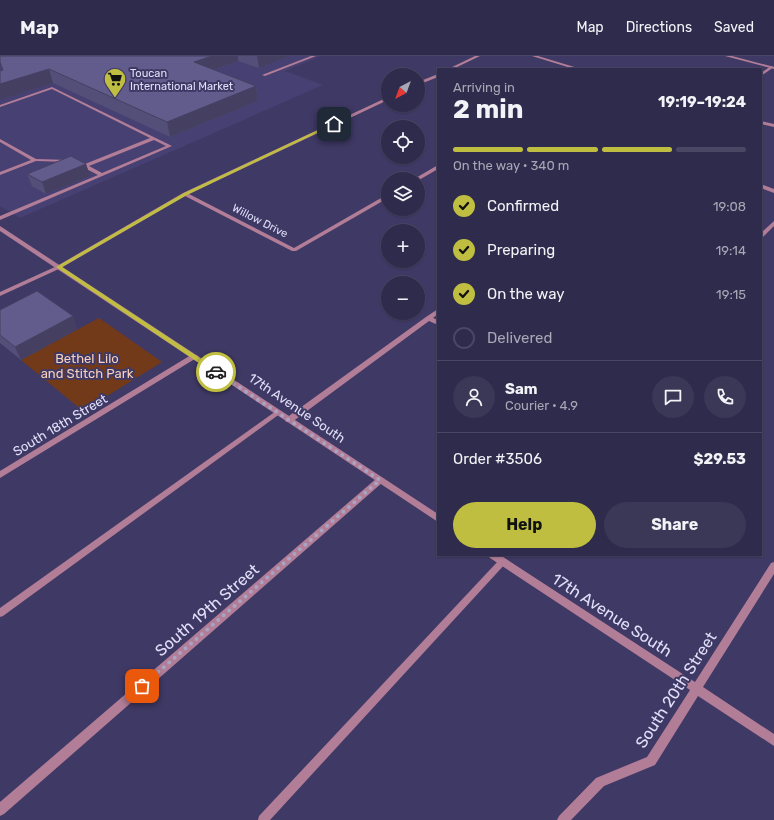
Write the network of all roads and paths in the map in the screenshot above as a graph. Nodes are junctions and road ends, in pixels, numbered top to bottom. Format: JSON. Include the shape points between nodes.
{"nodes":[{"id":1,"x":314,"y":56,"type":"edge"},
{"id":2,"x":478,"y":56,"type":"edge"},
{"id":3,"x":534,"y":56,"type":"edge"},
{"id":4,"x":727,"y":56,"type":"edge"},
{"id":5,"x":452,"y":68,"type":"edge"},
{"id":6,"x":576,"y":68,"type":"edge"},
{"id":7,"x":773,"y":68,"type":"edge"},
{"id":8,"x":762,"y":74,"type":"edge"},
{"id":9,"x":437,"y":75,"type":"edge"},
{"id":10,"x":264,"y":76,"type":"dead end"},
{"id":11,"x":431,"y":78,"type":"junction"},
{"id":12,"x":437,"y":80,"type":"edge"},
{"id":13,"x":425,"y":81,"type":"edge"},
{"id":14,"x":381,"y":101,"type":"edge"},
{"id":15,"x":0,"y":106,"type":"edge"},
{"id":16,"x":762,"y":122,"type":"edge"},
{"id":17,"x":774,"y":126,"type":"edge"},
{"id":18,"x":154,"y":138,"type":"junction"},
{"id":19,"x":0,"y":140,"type":"edge"},
{"id":20,"x":36,"y":160,"type":"junction"},
{"id":21,"x":85,"y":166,"type":"junction"},
{"id":22,"x":437,"y":168,"type":"edge"},
{"id":23,"x":0,"y":174,"type":"edge"},
{"id":24,"x":425,"y":174,"type":"edge"},
{"id":25,"x":102,"y":175,"type":"junction"},
{"id":26,"x":762,"y":186,"type":"edge"},
{"id":27,"x":774,"y":191,"type":"edge"},
{"id":28,"x":185,"y":194,"type":"junction"},
{"id":29,"x":381,"y":200,"type":"edge"},
{"id":30,"x":0,"y":218,"type":"edge"},
{"id":31,"x":774,"y":223,"type":"edge"},
{"id":32,"x":0,"y":228,"type":"edge"},
{"id":33,"x":762,"y":235,"type":"edge"},
{"id":34,"x":59,"y":267,"type":"junction"},
{"id":35,"x":0,"y":294,"type":"edge"},
{"id":36,"x":437,"y":312,"type":"edge"},
{"id":37,"x":428,"y":318,"type":"junction"},
{"id":38,"x":437,"y":322,"type":"edge"},
{"id":39,"x":194,"y":357,"type":"junction"},
{"id":40,"x":278,"y":413,"type":"junction"},
{"id":41,"x":289,"y":420,"type":"junction"},
{"id":42,"x":0,"y":475,"type":"edge"},
{"id":43,"x":380,"y":480,"type":"junction"},
{"id":44,"x":437,"y":518,"type":"edge"},
{"id":45,"x":495,"y":556,"type":"edge"},
{"id":46,"x":503,"y":561,"type":"junction"},
{"id":47,"x":774,"y":566,"type":"edge"},
{"id":48,"x":0,"y":613,"type":"edge"},
{"id":49,"x":697,"y":689,"type":"junction"},
{"id":50,"x":774,"y":740,"type":"edge"},
{"id":51,"x":0,"y":810,"type":"edge"},
{"id":52,"x":263,"y":820,"type":"edge"},
{"id":53,"x":563,"y":820,"type":"edge"}],
"edges":[{"from":1,"to":10,"type":"lane"},
{"from":2,"to":5,"type":"street"},
{"from":3,"to":6,"type":"street"},
{"from":4,"to":7,"type":"street"},
{"from":7,"to":8,"type":"lane"},
{"from":9,"to":11,"type":"street"},
{"from":11,"to":12,"type":"street"},
{"from":11,"to":13,"type":"street"},
{"from":14,"to":28,"type":"street"},
{"from":15,"to":18,"type":"lane","via":[[52,88]]},
{"from":16,"to":17,"type":"street"},
{"from":18,"to":21,"type":"lane"},
{"from":18,"to":25,"type":"lane","via":[[170,146]]},
{"from":19,"to":20,"type":"lane"},
{"from":20,"to":21,"type":"lane","via":[[78,162]]},
{"from":20,"to":23,"type":"lane"},
{"from":21,"to":25,"type":"lane"},
{"from":22,"to":24,"type":"street"},
{"from":25,"to":30,"type":"lane"},
{"from":26,"to":27,"type":"street"},
{"from":28,"to":29,"type":"street","name":"Willow Drive","via":[[294,250]]},
{"from":28,"to":34,"type":"street"},
{"from":31,"to":33,"type":"street"},
{"from":32,"to":34,"type":"street","name":"17th Avenue South"},
{"from":34,"to":35,"type":"street"},
{"from":34,"to":39,"type":"street","name":"17th Avenue South"},
{"from":36,"to":37,"type":"street"},
{"from":37,"to":38,"type":"street"},
{"from":37,"to":41,"type":"street"},
{"from":39,"to":40,"type":"street","name":"17th Avenue South"},
{"from":39,"to":42,"type":"street","name":"South 18th Street"},
{"from":40,"to":41,"type":"street","name":"17th Avenue South"},
{"from":40,"to":48,"type":"lane"},
{"from":41,"to":43,"type":"street","name":"17th Avenue South"},
{"from":43,"to":44,"type":"street","name":"17th Avenue South"},
{"from":43,"to":51,"type":"street","name":"South 19th Street"},
{"from":45,"to":46,"type":"street","name":"17th Avenue South"},
{"from":46,"to":49,"type":"street","name":"17th Avenue South"},
{"from":46,"to":52,"type":"lane"},
{"from":47,"to":49,"type":"street","name":"South 20th Street"},
{"from":49,"to":50,"type":"street","name":"17th Avenue South"},
{"from":49,"to":53,"type":"street","name":"South 20th Street","via":[[651,761],[600,782]]}]}
